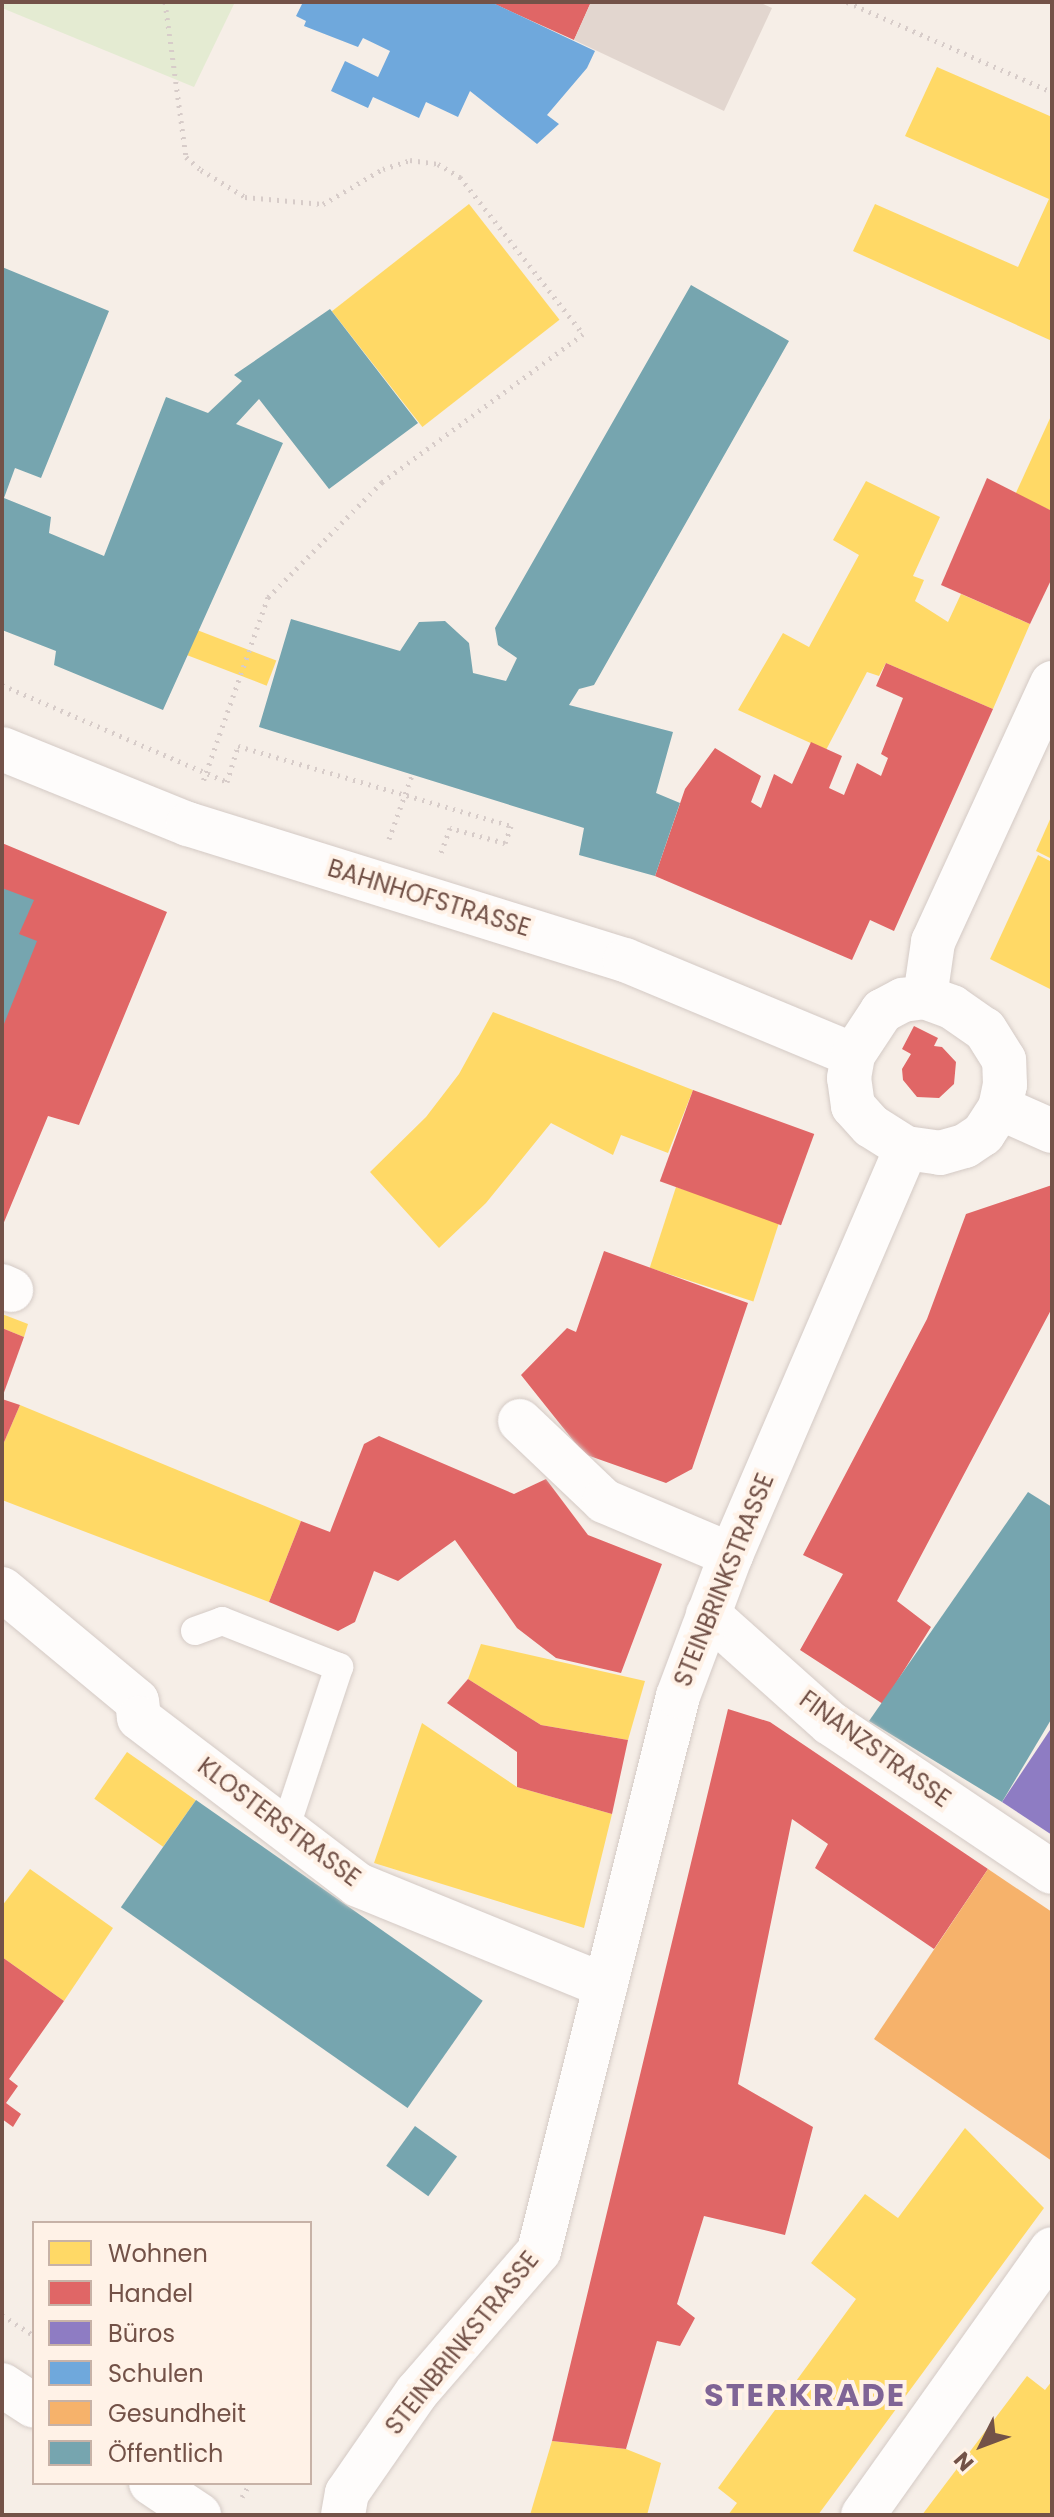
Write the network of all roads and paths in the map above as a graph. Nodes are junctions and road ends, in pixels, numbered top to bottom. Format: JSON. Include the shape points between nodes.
{"nodes":[{"id":1,"x":165,"y":2,"type":"edge"},
{"id":2,"x":847,"y":2,"type":"edge"},
{"id":3,"x":1052,"y":92,"type":"edge"},
{"id":4,"x":1052,"y":683,"type":"edge"},
{"id":5,"x":2,"y":685,"type":"edge"},
{"id":6,"x":2,"y":749,"type":"edge"},
{"id":7,"x":205,"y":774,"type":"junction"},
{"id":8,"x":412,"y":775,"type":"dead end"},
{"id":9,"x":404,"y":797,"type":"junction"},
{"id":10,"x":188,"y":824,"type":"junction"},
{"id":11,"x":393,"y":828,"type":"dead end"},
{"id":12,"x":450,"y":828,"type":"dead end"},
{"id":13,"x":925,"y":997,"type":"junction"},
{"id":14,"x":853,"y":1055,"type":"junction"},
{"id":15,"x":1000,"y":1108,"type":"junction"},
{"id":16,"x":1052,"y":1131,"type":"edge"},
{"id":17,"x":906,"y":1148,"type":"junction"},
{"id":18,"x":520,"y":1421,"type":"dead end"},
{"id":19,"x":731,"y":1555,"type":"junction"},
{"id":20,"x":2,"y":1589,"type":"edge"},
{"id":21,"x":708,"y":1614,"type":"junction"},
{"id":22,"x":195,"y":1631,"type":"dead end"},
{"id":23,"x":285,"y":1829,"type":"junction"},
{"id":24,"x":1052,"y":1872,"type":"edge"},
{"id":25,"x":605,"y":1986,"type":"junction"},
{"id":26,"x":1052,"y":2249,"type":"edge"},
{"id":27,"x":2,"y":2315,"type":"edge"},
{"id":28,"x":32,"y":2335,"type":"edge"},
{"id":29,"x":2,"y":2385,"type":"edge"},
{"id":30,"x":32,"y":2405,"type":"edge"},
{"id":31,"x":154,"y":2485,"type":"edge"},
{"id":32,"x":199,"y":2515,"type":"edge"},
{"id":33,"x":343,"y":2515,"type":"edge"},
{"id":34,"x":863,"y":2515,"type":"edge"}],
"edges":[{"from":1,"to":7,"type":"path","via":[[186,157],[245,197],[298,205],[323,204],[383,169],[410,160],[438,164],[460,177],[583,334],[382,482],[268,597]]},
{"from":2,"to":3,"type":"path"},
{"from":4,"to":13,"type":"street","via":[[933,942]]},
{"from":5,"to":7,"type":"path"},
{"from":6,"to":10,"type":"street","name":"BAHNHOFSTRASSE"},
{"from":7,"to":9,"type":"path","via":[[227,782],[238,746]]},
{"from":7,"to":10,"type":"path"},
{"from":8,"to":9,"type":"path"},
{"from":9,"to":11,"type":"path"},
{"from":9,"to":12,"type":"path","via":[[511,826],[505,843]]},
{"from":10,"to":14,"type":"street","name":"BAHNHOFSTRASSE","via":[[625,960]]},
{"from":13,"to":14,"type":"street","via":[[882,1011]]},
{"from":13,"to":15,"type":"street","via":[[952,1007],[985,1030],[1004,1060]]},
{"from":14,"to":17,"type":"street","via":[[853,1106],[871,1126]]},
{"from":15,"to":16,"type":"street"},
{"from":15,"to":17,"type":"street","via":[[983,1134],[965,1146],[940,1153]]},
{"from":17,"to":19,"type":"street","name":"STEINBRINKSTRASSE"},
{"from":18,"to":19,"type":"street","via":[[604,1501]]},
{"from":19,"to":21,"type":"street","name":"STEINBRINKSTRASSE"},
{"from":20,"to":23,"type":"street","name":"KLOSTERSTRASSE","via":[[137,1701],[139,1718]]},
{"from":21,"to":24,"type":"street","name":"FINANZSTRASSE","via":[[830,1723]]},
{"from":21,"to":25,"type":"street","name":"STEINBRINKSTRASSE","via":[[678,1696]]},
{"from":22,"to":23,"type":"lane","via":[[222,1621],[339,1667]]},
{"from":23,"to":25,"type":"street","name":"KLOSTERSTRASSE","via":[[358,1885]]},
{"from":25,"to":33,"type":"street","name":"STEINBRINKSTRASSE","via":[[539,2251],[417,2392],[347,2493]]},
{"from":26,"to":34,"type":"street"},
{"from":27,"to":28,"type":"path"},
{"from":29,"to":30,"type":"street"},
{"from":31,"to":32,"type":"street"}]}
